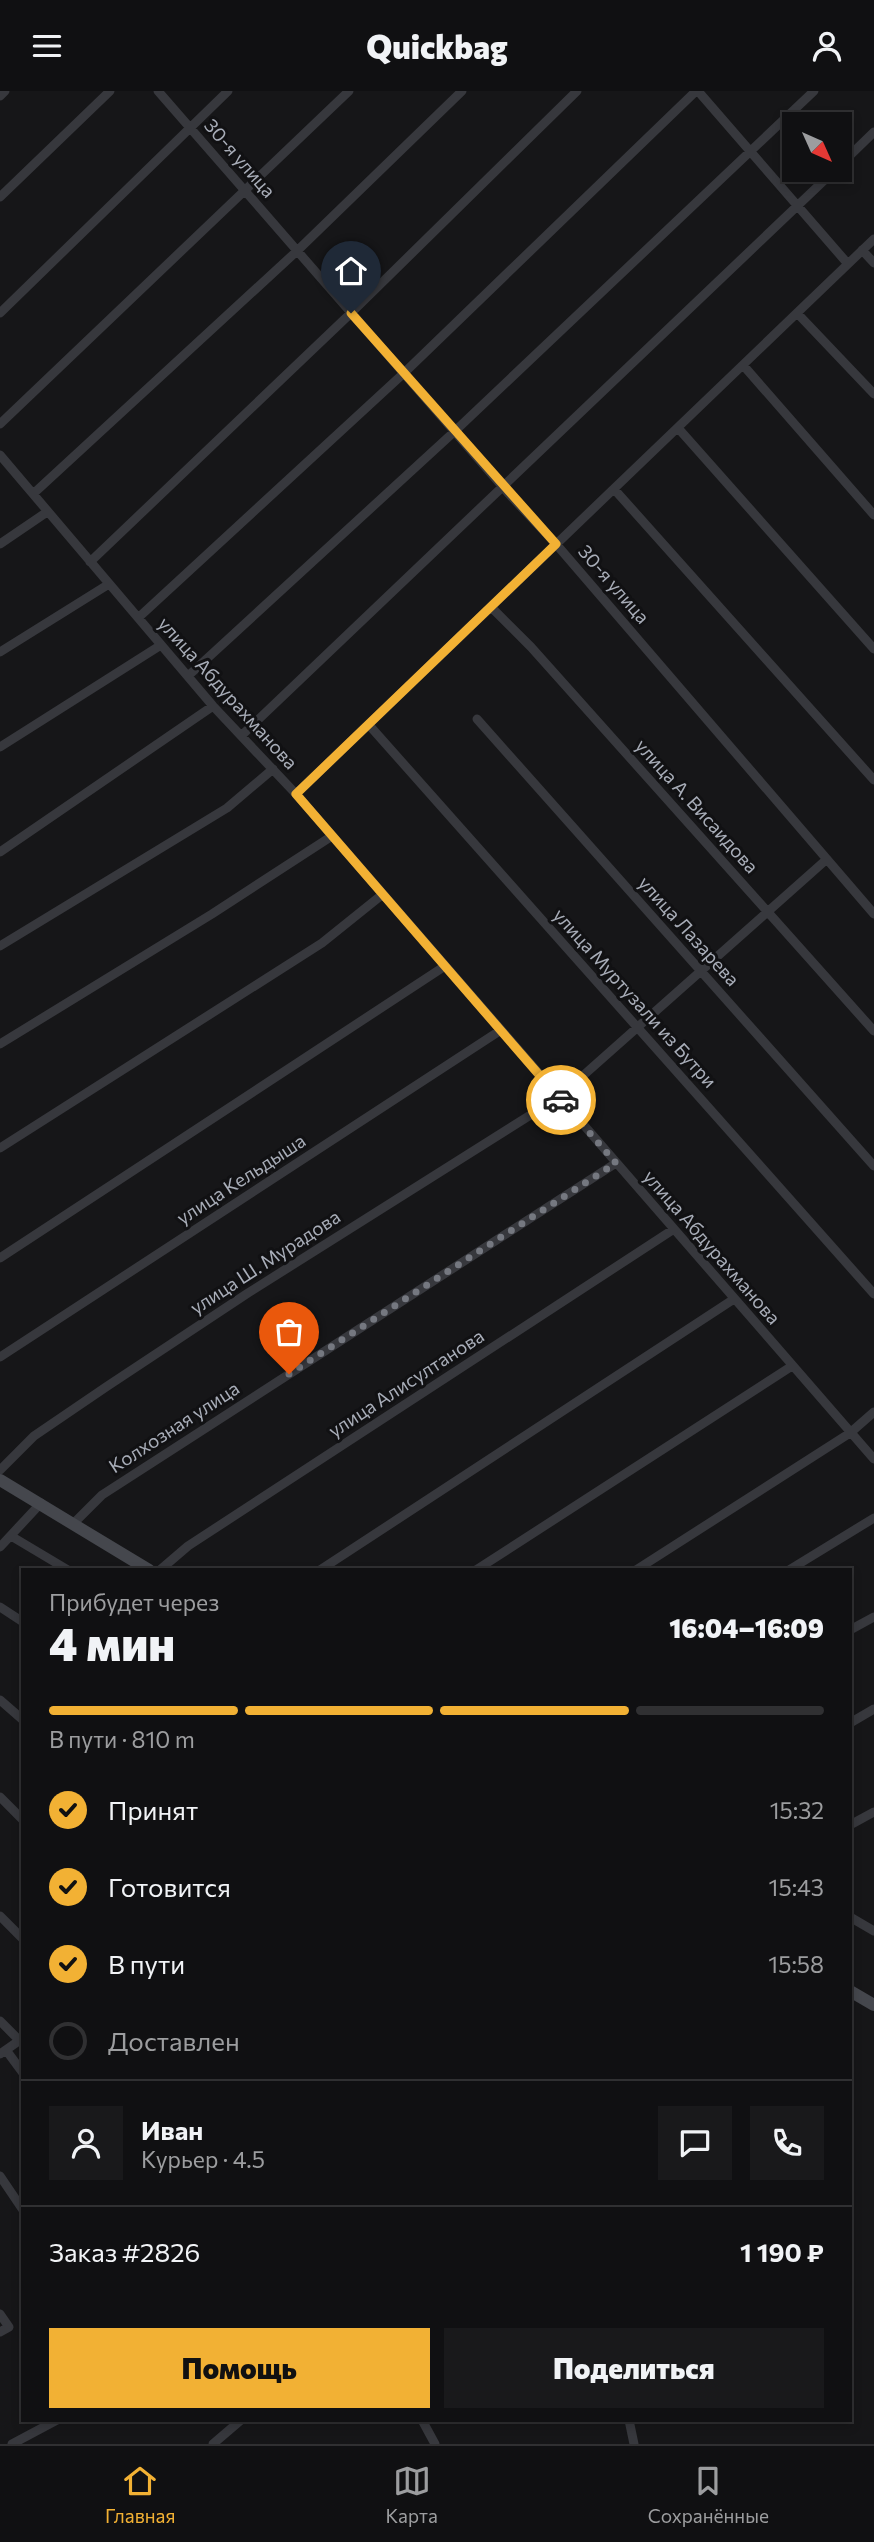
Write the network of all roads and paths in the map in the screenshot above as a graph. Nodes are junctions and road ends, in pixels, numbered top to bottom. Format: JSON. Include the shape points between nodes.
{"nodes":[{"id":1,"x":5,"y":91,"type":"edge"},
{"id":2,"x":110,"y":91,"type":"edge"},
{"id":3,"x":158,"y":91,"type":"edge"},
{"id":4,"x":228,"y":91,"type":"edge"},
{"id":5,"x":349,"y":91,"type":"edge"},
{"id":6,"x":462,"y":91,"type":"edge"},
{"id":7,"x":578,"y":91,"type":"edge"},
{"id":8,"x":697,"y":91,"type":"edge"},
{"id":9,"x":814,"y":91,"type":"edge"},
{"id":10,"x":0,"y":96,"type":"edge"},
{"id":11,"x":189,"y":127,"type":"junction"},
{"id":12,"x":874,"y":132,"type":"edge"},
{"id":13,"x":751,"y":152,"type":"junction"},
{"id":14,"x":852,"y":153,"type":"edge"},
{"id":15,"x":822,"y":182,"type":"edge"},
{"id":16,"x":245,"y":191,"type":"junction"},
{"id":17,"x":0,"y":197,"type":"edge"},
{"id":18,"x":797,"y":205,"type":"junction"},
{"id":19,"x":874,"y":239,"type":"edge"},
{"id":20,"x":862,"y":250,"type":"junction"},
{"id":21,"x":297,"y":251,"type":"junction"},
{"id":22,"x":874,"y":263,"type":"edge"},
{"id":23,"x":848,"y":264,"type":"junction"},
{"id":24,"x":0,"y":313,"type":"edge"},
{"id":25,"x":351,"y":313,"type":"junction"},
{"id":26,"x":797,"y":313,"type":"junction"},
{"id":27,"x":743,"y":365,"type":"junction"},
{"id":28,"x":404,"y":373,"type":"junction"},
{"id":29,"x":874,"y":394,"type":"edge"},
{"id":30,"x":0,"y":425,"type":"edge"},
{"id":31,"x":678,"y":428,"type":"junction"},
{"id":32,"x":455,"y":431,"type":"junction"},
{"id":33,"x":0,"y":455,"type":"edge"},
{"id":34,"x":503,"y":486,"type":"junction"},
{"id":35,"x":614,"y":489,"type":"junction"},
{"id":36,"x":33,"y":494,"type":"junction"},
{"id":37,"x":47,"y":512,"type":"junction"},
{"id":38,"x":874,"y":515,"type":"edge"},
{"id":39,"x":0,"y":544,"type":"edge"},
{"id":40,"x":556,"y":544,"type":"junction"},
{"id":41,"x":90,"y":562,"type":"junction"},
{"id":42,"x":109,"y":584,"type":"junction"},
{"id":43,"x":491,"y":607,"type":"junction"},
{"id":44,"x":138,"y":618,"type":"junction"},
{"id":45,"x":161,"y":645,"type":"junction"},
{"id":46,"x":874,"y":649,"type":"edge"},
{"id":47,"x":0,"y":652,"type":"edge"},
{"id":48,"x":188,"y":676,"type":"junction"},
{"id":49,"x":213,"y":706,"type":"junction"},
{"id":50,"x":477,"y":719,"type":"dead end"},
{"id":51,"x":369,"y":725,"type":"junction"},
{"id":52,"x":241,"y":736,"type":"junction"},
{"id":53,"x":0,"y":747,"type":"edge"},
{"id":54,"x":273,"y":769,"type":"junction"},
{"id":55,"x":874,"y":780,"type":"edge"},
{"id":56,"x":296,"y":794,"type":"junction"},
{"id":57,"x":332,"y":836,"type":"junction"},
{"id":58,"x":0,"y":852,"type":"edge"},
{"id":59,"x":827,"y":859,"type":"junction"},
{"id":60,"x":383,"y":894,"type":"junction"},
{"id":61,"x":766,"y":910,"type":"junction"},
{"id":62,"x":874,"y":914,"type":"edge"},
{"id":63,"x":0,"y":946,"type":"edge"},
{"id":64,"x":445,"y":966,"type":"junction"},
{"id":65,"x":700,"y":970,"type":"junction"},
{"id":66,"x":636,"y":1026,"type":"junction"},
{"id":67,"x":501,"y":1030,"type":"junction"},
{"id":68,"x":874,"y":1031,"type":"edge"},
{"id":69,"x":0,"y":1044,"type":"edge"},
{"id":70,"x":559,"y":1097,"type":"junction"},
{"id":71,"x":0,"y":1148,"type":"edge"},
{"id":72,"x":616,"y":1163,"type":"junction"},
{"id":73,"x":874,"y":1166,"type":"edge"},
{"id":74,"x":674,"y":1229,"type":"junction"},
{"id":75,"x":0,"y":1258,"type":"edge"},
{"id":76,"x":874,"y":1294,"type":"edge"},
{"id":77,"x":734,"y":1299,"type":"junction"},
{"id":78,"x":0,"y":1357,"type":"edge"},
{"id":79,"x":792,"y":1366,"type":"junction"},
{"id":80,"x":874,"y":1412,"type":"edge"},
{"id":81,"x":850,"y":1433,"type":"junction"},
{"id":82,"x":874,"y":1459,"type":"edge"},
{"id":83,"x":0,"y":1469,"type":"edge"},
{"id":84,"x":0,"y":1479,"type":"edge"},
{"id":85,"x":41,"y":1503,"type":"junction"},
{"id":86,"x":874,"y":1518,"type":"edge"},
{"id":87,"x":74,"y":1523,"type":"junction"},
{"id":88,"x":11,"y":1536,"type":"junction"},
{"id":89,"x":0,"y":1547,"type":"edge"},
{"id":90,"x":65,"y":1568,"type":"edge"},
{"id":91,"x":146,"y":1568,"type":"edge"},
{"id":92,"x":162,"y":1568,"type":"edge"},
{"id":93,"x":323,"y":1568,"type":"edge"},
{"id":94,"x":479,"y":1568,"type":"edge"},
{"id":95,"x":639,"y":1568,"type":"edge"},
{"id":96,"x":792,"y":1568,"type":"edge"},
{"id":97,"x":0,"y":1607,"type":"edge"},
{"id":98,"x":874,"y":1617,"type":"edge"},
{"id":99,"x":21,"y":1621,"type":"edge"},
{"id":100,"x":852,"y":1629,"type":"edge"},
{"id":101,"x":0,"y":1700,"type":"edge"},
{"id":102,"x":874,"y":1709,"type":"edge"},
{"id":103,"x":21,"y":1718,"type":"edge"},
{"id":104,"x":852,"y":1722,"type":"edge"},
{"id":105,"x":0,"y":1797,"type":"edge"},
{"id":106,"x":874,"y":1812,"type":"edge"},
{"id":107,"x":21,"y":1818,"type":"edge"},
{"id":108,"x":852,"y":1824,"type":"edge"},
{"id":109,"x":0,"y":1916,"type":"edge"},
{"id":110,"x":852,"y":1918,"type":"edge"},
{"id":111,"x":874,"y":1931,"type":"edge"},
{"id":112,"x":21,"y":1937,"type":"edge"},
{"id":113,"x":852,"y":1992,"type":"edge"},
{"id":114,"x":874,"y":2005,"type":"edge"},
{"id":115,"x":0,"y":2021,"type":"edge"},
{"id":116,"x":21,"y":2039,"type":"edge"},
{"id":117,"x":3,"y":2052,"type":"edge"},
{"id":118,"x":21,"y":2071,"type":"edge"},
{"id":119,"x":0,"y":2176,"type":"edge"},
{"id":120,"x":21,"y":2207,"type":"edge"},
{"id":121,"x":0,"y":2313,"type":"edge"},
{"id":122,"x":0,"y":2332,"type":"edge"},
{"id":123,"x":53,"y":2422,"type":"edge"},
{"id":124,"x":239,"y":2422,"type":"edge"},
{"id":125,"x":423,"y":2422,"type":"edge"},
{"id":126,"x":629,"y":2422,"type":"edge"},
{"id":127,"x":12,"y":2444,"type":"edge"},
{"id":128,"x":213,"y":2444,"type":"edge"},
{"id":129,"x":435,"y":2444,"type":"edge"},
{"id":130,"x":634,"y":2444,"type":"edge"}],
"edges":[{"from":1,"to":10,"type":"street"},
{"from":2,"to":17,"type":"street"},
{"from":3,"to":11,"type":"street","name":"30-я улица"},
{"from":4,"to":11,"type":"street"},
{"from":5,"to":16,"type":"street"},
{"from":6,"to":21,"type":"street"},
{"from":7,"to":25,"type":"street"},
{"from":8,"to":13,"type":"street"},
{"from":8,"to":28,"type":"street"},
{"from":9,"to":13,"type":"street"},
{"from":11,"to":16,"type":"street","name":"30-я улица"},
{"from":11,"to":24,"type":"street"},
{"from":12,"to":14,"type":"street"},
{"from":13,"to":18,"type":"street"},
{"from":13,"to":32,"type":"street"},
{"from":15,"to":18,"type":"street"},
{"from":16,"to":21,"type":"street","name":"30-я улица"},
{"from":16,"to":30,"type":"street"},
{"from":18,"to":23,"type":"street"},
{"from":18,"to":34,"type":"street"},
{"from":19,"to":20,"type":"street"},
{"from":20,"to":22,"type":"street"},
{"from":20,"to":23,"type":"street"},
{"from":21,"to":25,"type":"street","name":"30-я улица"},
{"from":21,"to":36,"type":"street"},
{"from":23,"to":26,"type":"street"},
{"from":25,"to":28,"type":"street","name":"30-я улица"},
{"from":25,"to":41,"type":"street"},
{"from":26,"to":27,"type":"street"},
{"from":26,"to":29,"type":"street"},
{"from":27,"to":31,"type":"street"},
{"from":27,"to":38,"type":"street"},
{"from":28,"to":32,"type":"street","name":"30-я улица"},
{"from":28,"to":44,"type":"street"},
{"from":31,"to":35,"type":"street"},
{"from":31,"to":46,"type":"street"},
{"from":32,"to":34,"type":"street","name":"30-я улица"},
{"from":32,"to":48,"type":"street"},
{"from":33,"to":36,"type":"street","name":"улица Абдурахманова"},
{"from":34,"to":40,"type":"street","name":"30-я улица"},
{"from":34,"to":52,"type":"street"},
{"from":35,"to":40,"type":"street"},
{"from":35,"to":55,"type":"street"},
{"from":36,"to":37,"type":"street","name":"улица Абдурахманова"},
{"from":37,"to":39,"type":"street"},
{"from":37,"to":41,"type":"street","name":"улица Абдурахманова"},
{"from":40,"to":43,"type":"street"},
{"from":40,"to":59,"type":"street","name":"30-я улица"},
{"from":41,"to":42,"type":"street","name":"улица Абдурахманова"},
{"from":42,"to":44,"type":"street","name":"улица Абдурахманова"},
{"from":42,"to":47,"type":"street"},
{"from":43,"to":51,"type":"street"},
{"from":43,"to":61,"type":"street","name":"улица А. Висаидова"},
{"from":44,"to":45,"type":"street","name":"улица Абдурахманова"},
{"from":45,"to":48,"type":"street","name":"улица Абдурахманова"},
{"from":45,"to":53,"type":"street"},
{"from":48,"to":49,"type":"street","name":"улица Абдурахманова"},
{"from":49,"to":52,"type":"street","name":"улица Абдурахманова"},
{"from":49,"to":58,"type":"street"},
{"from":50,"to":65,"type":"street","name":"улица Лазарева"},
{"from":51,"to":56,"type":"street"},
{"from":51,"to":66,"type":"street","name":"улица Муртузали из Бутри"},
{"from":52,"to":54,"type":"street","name":"улица Абдурахманова"},
{"from":54,"to":56,"type":"street","name":"улица Абдурахманова"},
{"from":54,"to":63,"type":"street","via":[[227,807]]},
{"from":56,"to":57,"type":"street","name":"улица Абдурахманова"},
{"from":57,"to":60,"type":"street","name":"улица Абдурахманова"},
{"from":57,"to":69,"type":"street"},
{"from":59,"to":61,"type":"street","name":"улица Ш. Мурадова"},
{"from":59,"to":62,"type":"street","name":"30-я улица"},
{"from":60,"to":64,"type":"street","name":"улица Абдурахманова"},
{"from":60,"to":71,"type":"street","via":[[322,943]]},
{"from":61,"to":65,"type":"street","name":"улица Ш. Мурадова"},
{"from":61,"to":68,"type":"street","name":"улица А. Висаидова"},
{"from":64,"to":67,"type":"street","name":"улица Абдурахманова"},
{"from":64,"to":75,"type":"street"},
{"from":65,"to":66,"type":"street","name":"улица Ш. Мурадова"},
{"from":65,"to":73,"type":"street","name":"улица Лазарева"},
{"from":66,"to":70,"type":"street","name":"улица Ш. Мурадова"},
{"from":66,"to":76,"type":"street","name":"улица Муртузали из Бутри"},
{"from":67,"to":70,"type":"street","name":"улица Абдурахманова"},
{"from":67,"to":78,"type":"street","name":"улица Кельдыша"},
{"from":70,"to":72,"type":"street","name":"улица Абдурахманова"},
{"from":70,"to":83,"type":"street","name":"улица Ш. Мурадова","via":[[106,1387],[34,1436]]},
{"from":72,"to":74,"type":"street","name":"улица Абдурахманова"},
{"from":72,"to":87,"type":"street","name":"Колхозная улица","via":[[102,1495]]},
{"from":74,"to":77,"type":"street","name":"улица Абдурахманова"},
{"from":74,"to":92,"type":"street","name":"улица Алисултанова","via":[[188,1546]]},
{"from":77,"to":79,"type":"street","name":"улица Абдурахманова"},
{"from":77,"to":93,"type":"street"},
{"from":79,"to":81,"type":"street","name":"улица Абдурахманова"},
{"from":79,"to":94,"type":"street"},
{"from":80,"to":81,"type":"street"},
{"from":81,"to":82,"type":"street","name":"улица Абдурахманова"},
{"from":81,"to":95,"type":"street"},
{"from":84,"to":85,"type":"main road"},
{"from":85,"to":87,"type":"main road"},
{"from":85,"to":88,"type":"street"},
{"from":86,"to":96,"type":"street"},
{"from":87,"to":91,"type":"main road"},
{"from":88,"to":89,"type":"street"},
{"from":88,"to":90,"type":"street"},
{"from":97,"to":99,"type":"street"},
{"from":98,"to":100,"type":"street"},
{"from":101,"to":103,"type":"street"},
{"from":102,"to":104,"type":"street"},
{"from":105,"to":107,"type":"street"},
{"from":106,"to":108,"type":"street"},
{"from":109,"to":112,"type":"street"},
{"from":110,"to":111,"type":"street"},
{"from":113,"to":114,"type":"main road"},
{"from":115,"to":116,"type":"street"},
{"from":116,"to":117,"type":"street"},
{"from":117,"to":118,"type":"street"},
{"from":119,"to":120,"type":"street"},
{"from":121,"to":122,"type":"street","via":[[9,2327]]},
{"from":123,"to":127,"type":"street"},
{"from":124,"to":128,"type":"street"},
{"from":125,"to":129,"type":"street"},
{"from":126,"to":130,"type":"street"}]}
